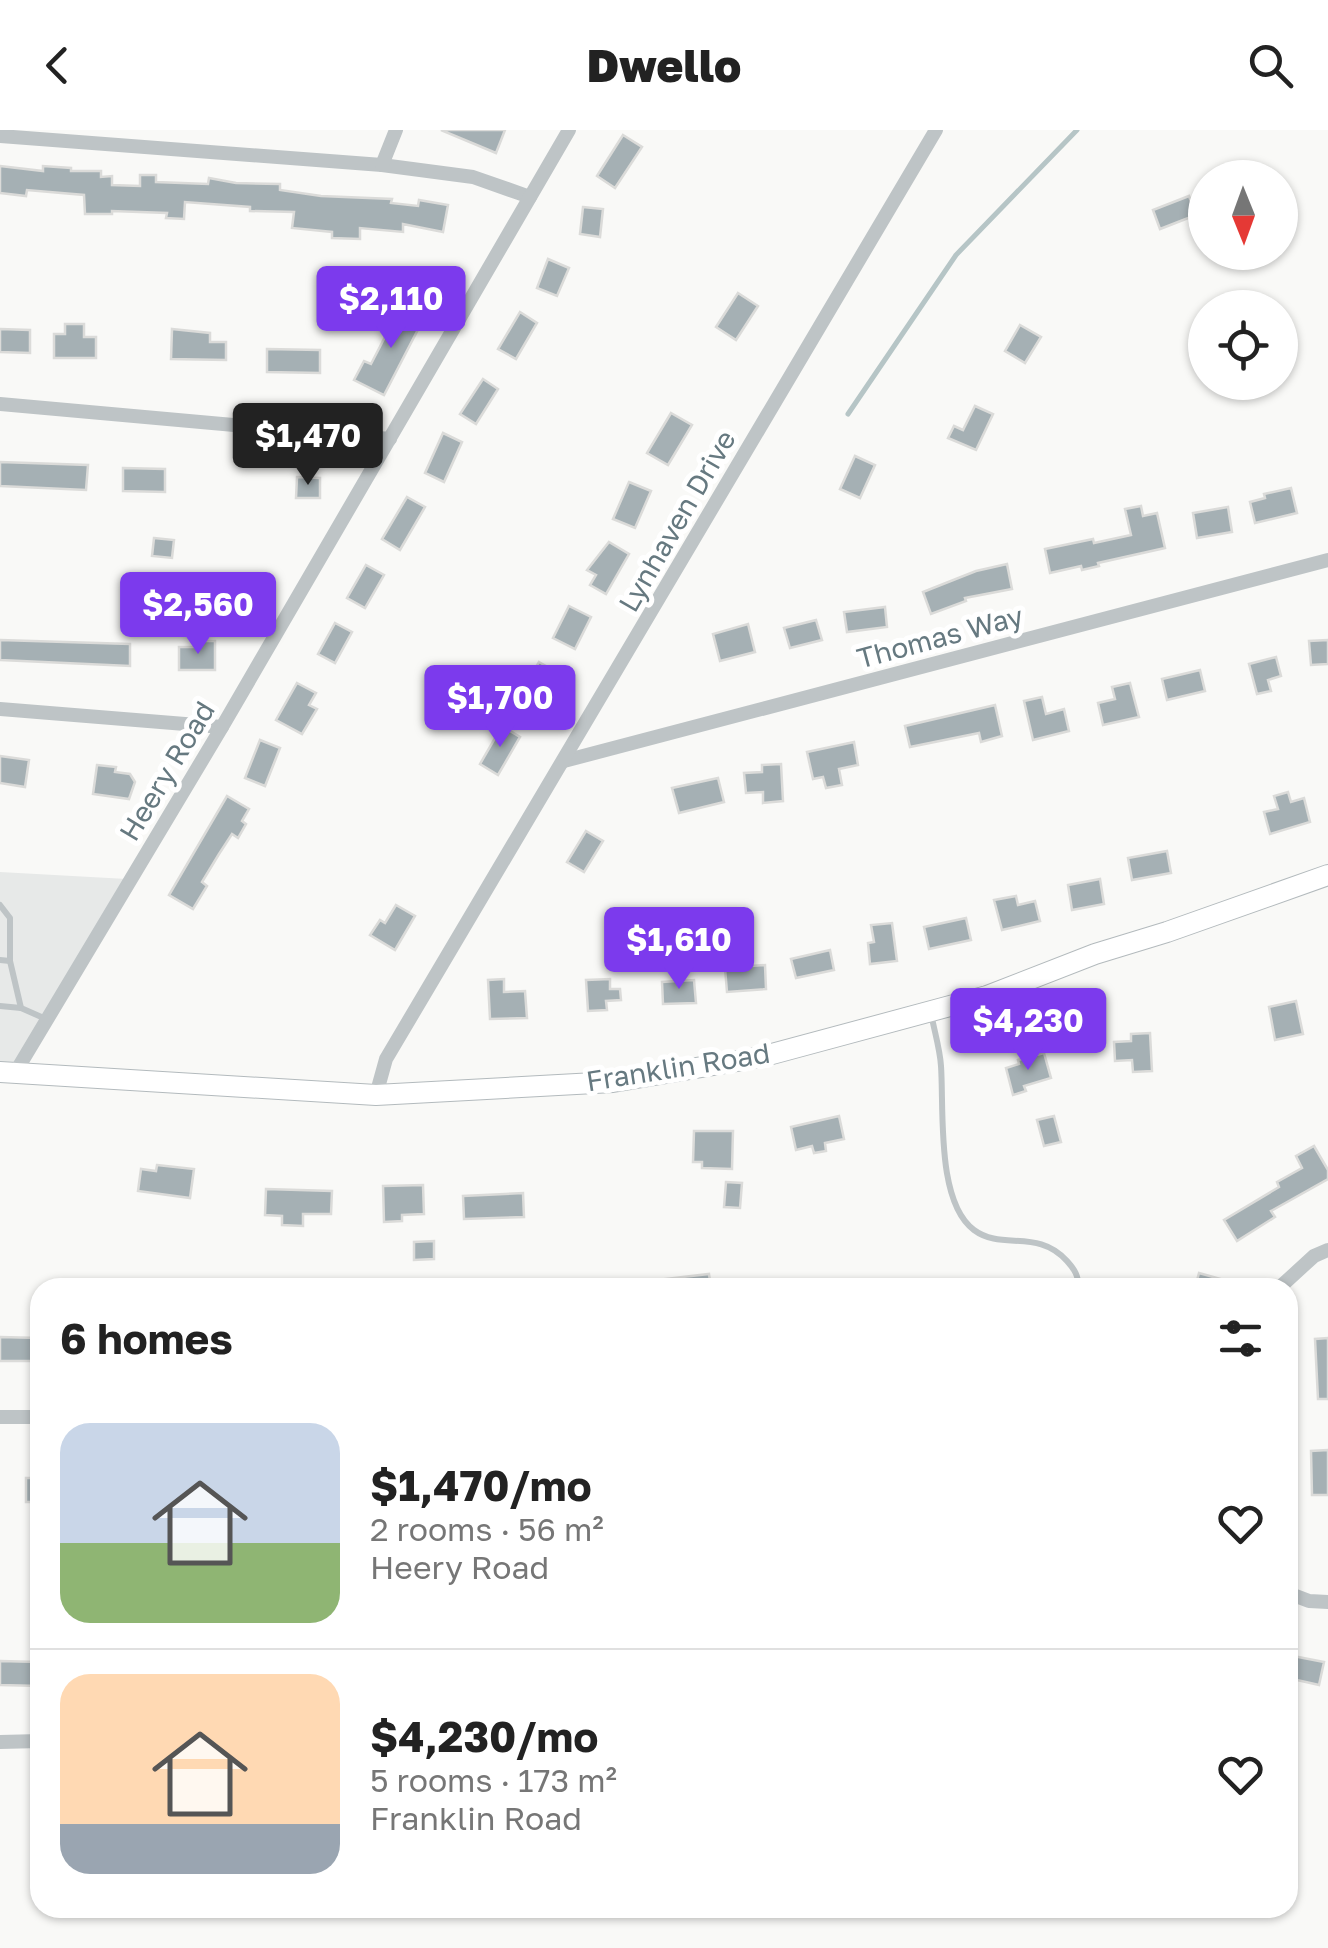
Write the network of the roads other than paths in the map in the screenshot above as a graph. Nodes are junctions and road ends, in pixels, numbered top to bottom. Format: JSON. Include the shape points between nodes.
{"nodes":[{"id":1,"x":396,"y":130,"type":"edge"},
{"id":2,"x":569,"y":130,"type":"edge"},
{"id":3,"x":936,"y":130,"type":"edge"},
{"id":4,"x":0,"y":136,"type":"edge"},
{"id":5,"x":382,"y":165,"type":"junction"},
{"id":6,"x":530,"y":197,"type":"junction"},
{"id":7,"x":0,"y":404,"type":"edge"},
{"id":8,"x":390,"y":439,"type":"junction"},
{"id":9,"x":1328,"y":560,"type":"edge"},
{"id":10,"x":0,"y":708,"type":"edge"},
{"id":11,"x":222,"y":728,"type":"junction"},
{"id":12,"x":564,"y":762,"type":"junction"},
{"id":13,"x":1328,"y":876,"type":"edge"},
{"id":14,"x":0,"y":905,"type":"edge"},
{"id":15,"x":0,"y":960,"type":"edge"},
{"id":16,"x":10,"y":961,"type":"junction"},
{"id":17,"x":0,"y":1006,"type":"edge"},
{"id":18,"x":21,"y":1008,"type":"junction"},
{"id":19,"x":930,"y":1012,"type":"junction"},
{"id":20,"x":47,"y":1020,"type":"junction"},
{"id":21,"x":8,"y":1073,"type":"edge"},
{"id":22,"x":376,"y":1095,"type":"junction"},
{"id":23,"x":1328,"y":1250,"type":"edge"},
{"id":24,"x":1079,"y":1278,"type":"edge"},
{"id":25,"x":1290,"y":1278,"type":"edge"},
{"id":26,"x":0,"y":1416,"type":"edge"},
{"id":27,"x":30,"y":1417,"type":"edge"},
{"id":28,"x":1298,"y":1597,"type":"edge"},
{"id":29,"x":1328,"y":1602,"type":"edge"},
{"id":30,"x":0,"y":1742,"type":"edge"},
{"id":31,"x":30,"y":1742,"type":"edge"}],
"edges":[{"from":1,"to":5,"type":"street"},
{"from":2,"to":6,"type":"street","name":"Heery Road"},
{"from":3,"to":12,"type":"street","name":"Lynhaven Drive"},
{"from":4,"to":5,"type":"street"},
{"from":5,"to":6,"type":"street","via":[[473,178]]},
{"from":6,"to":8,"type":"street","name":"Heery Road"},
{"from":7,"to":8,"type":"street"},
{"from":8,"to":11,"type":"street","name":"Heery Road"},
{"from":9,"to":12,"type":"street","name":"Thomas Way"},
{"from":10,"to":11,"type":"street"},
{"from":11,"to":20,"type":"street","name":"Heery Road"},
{"from":12,"to":22,"type":"street","name":"Lynhaven Drive","via":[[386,1060]]},
{"from":13,"to":19,"type":"main road","name":"Franklin Road"},
{"from":14,"to":16,"type":"lane","via":[[10,918]]},
{"from":15,"to":16,"type":"lane"},
{"from":16,"to":18,"type":"lane"},
{"from":17,"to":18,"type":"lane"},
{"from":18,"to":20,"type":"lane"},
{"from":19,"to":22,"type":"main road","name":"Franklin Road","via":[[760,1057],[614,1082]]},
{"from":19,"to":24,"type":"lane","via":[[951,1196],[975,1232],[1038,1242],[1058,1251]]},
{"from":20,"to":21,"type":"street","name":"Heery Road"},
{"from":21,"to":22,"type":"main road","name":"Franklin Road"},
{"from":23,"to":25,"type":"street"},
{"from":26,"to":27,"type":"street"},
{"from":28,"to":29,"type":"street"},
{"from":30,"to":31,"type":"street"}]}
